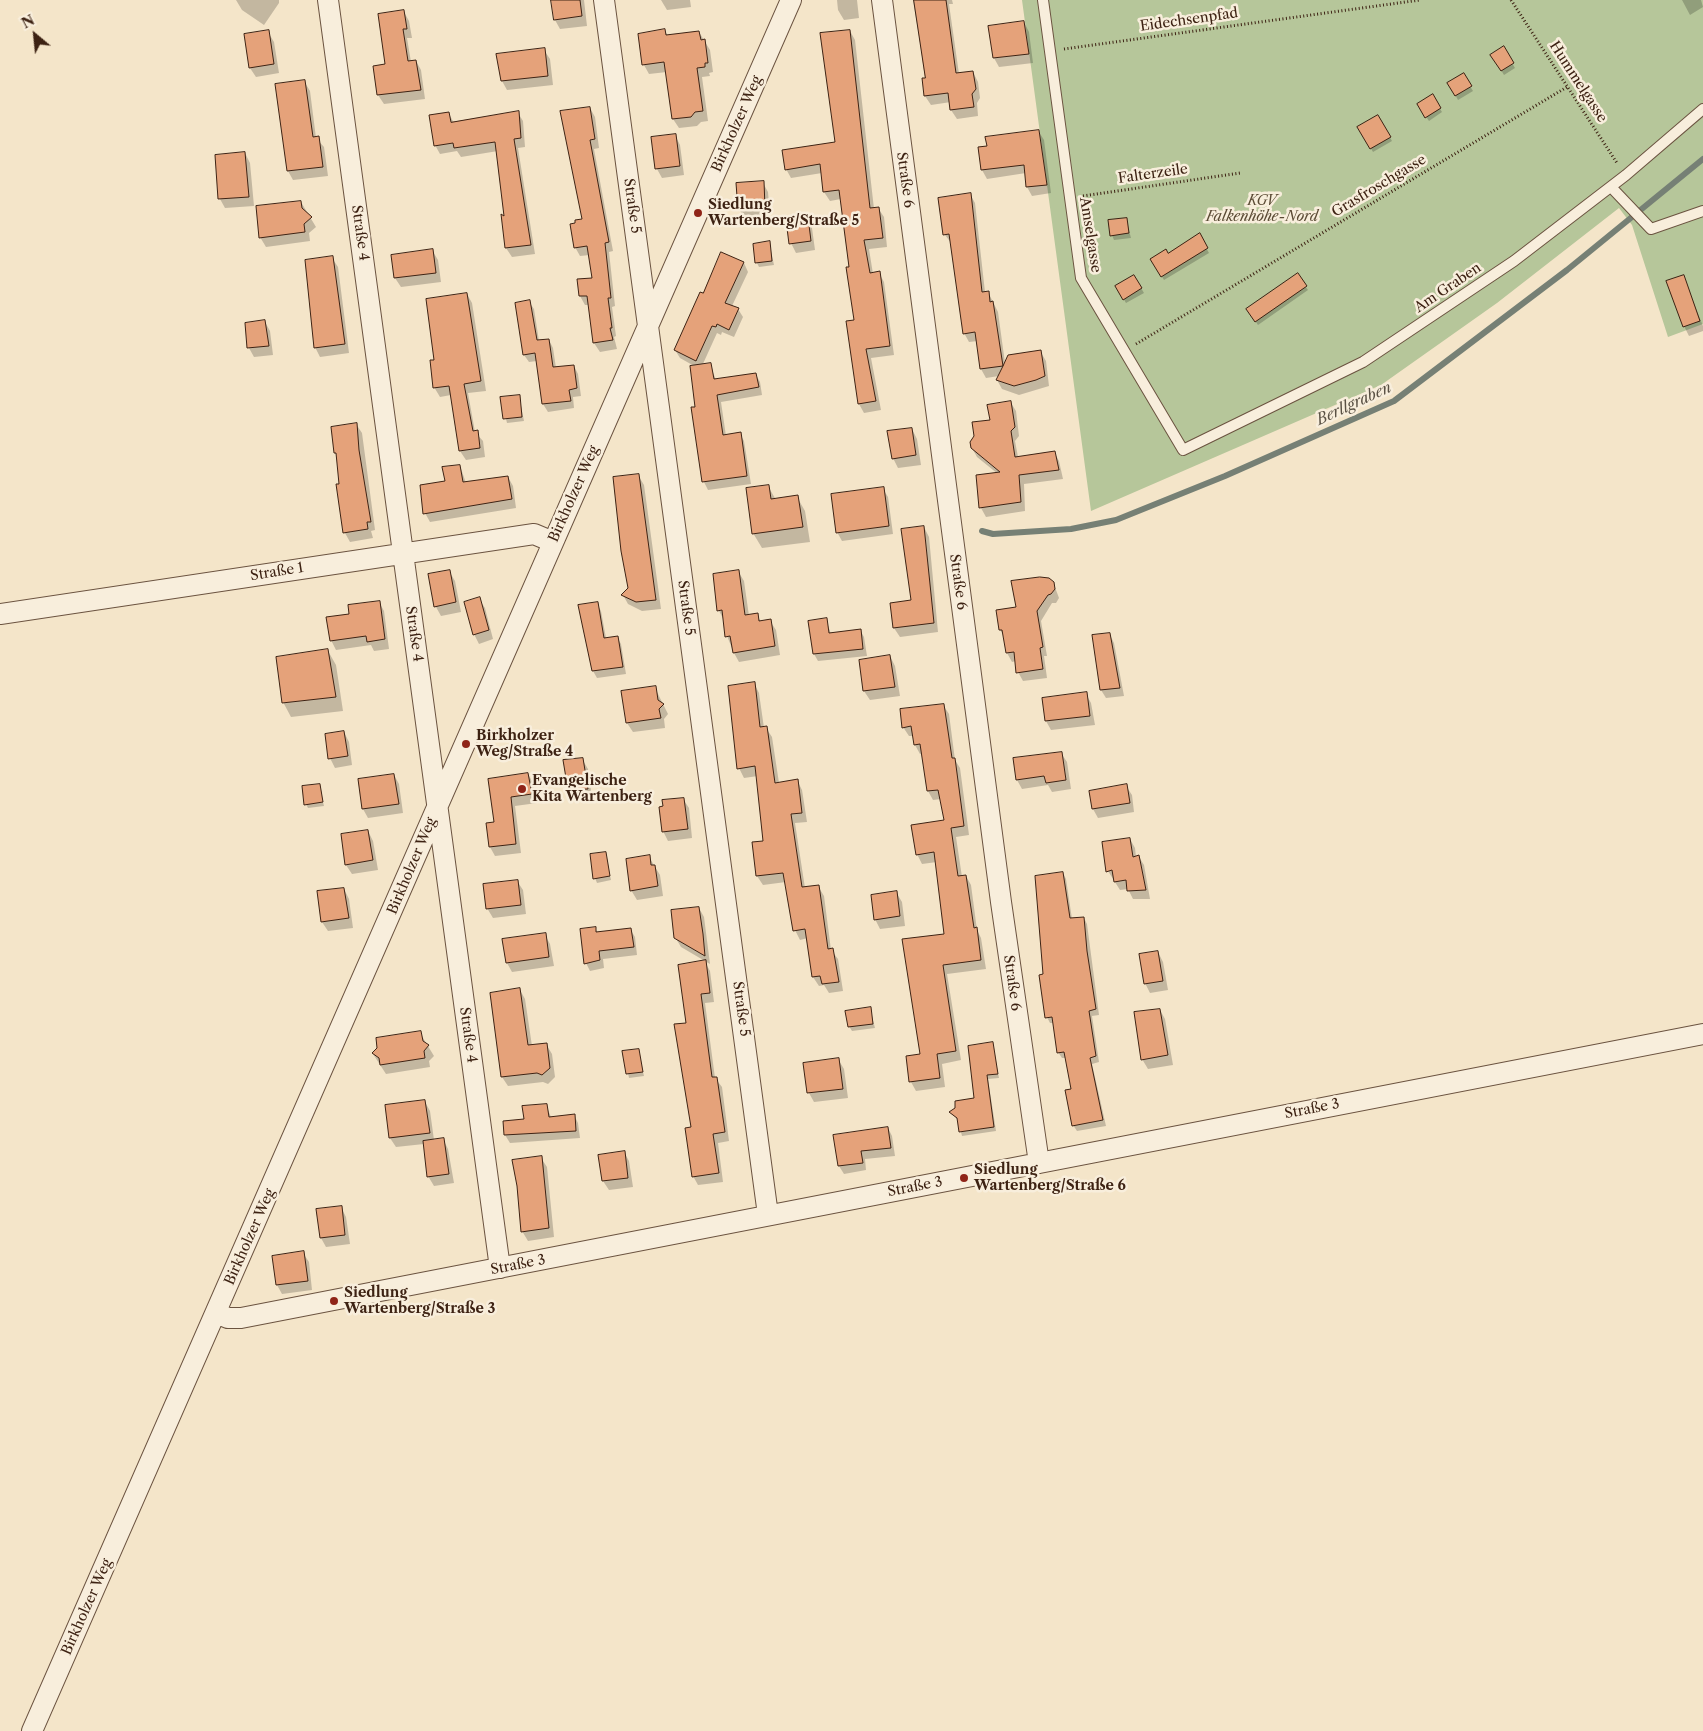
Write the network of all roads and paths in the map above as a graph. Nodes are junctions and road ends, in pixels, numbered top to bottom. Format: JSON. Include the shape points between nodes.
{"nodes":[{"id":1,"x":328,"y":0,"type":"edge"},
{"id":2,"x":604,"y":0,"type":"edge"},
{"id":3,"x":791,"y":0,"type":"edge"},
{"id":4,"x":882,"y":0,"type":"edge"},
{"id":5,"x":1043,"y":0,"type":"edge"},
{"id":6,"x":1420,"y":0,"type":"edge"},
{"id":7,"x":1511,"y":0,"type":"edge"},
{"id":8,"x":1050,"y":51,"type":"junction"},
{"id":9,"x":1567,"y":87,"type":"junction"},
{"id":10,"x":1703,"y":108,"type":"edge"},
{"id":11,"x":1240,"y":173,"type":"dead end"},
{"id":12,"x":1626,"y":176,"type":"junction"},
{"id":13,"x":1611,"y":187,"type":"junction"},
{"id":14,"x":1070,"y":198,"type":"junction"},
{"id":15,"x":1703,"y":211,"type":"edge"},
{"id":16,"x":648,"y":325,"type":"junction"},
{"id":17,"x":1125,"y":351,"type":"junction"},
{"id":18,"x":1182,"y":450,"type":"joint"},
{"id":19,"x":553,"y":542,"type":"junction"},
{"id":20,"x":402,"y":552,"type":"junction"},
{"id":21,"x":0,"y":614,"type":"edge"},
{"id":22,"x":437,"y":807,"type":"junction"},
{"id":23,"x":1703,"y":1034,"type":"edge"},
{"id":24,"x":1039,"y":1162,"type":"junction"},
{"id":25,"x":768,"y":1216,"type":"junction"},
{"id":26,"x":500,"y":1268,"type":"junction"},
{"id":27,"x":216,"y":1313,"type":"junction"},
{"id":28,"x":32,"y":1731,"type":"edge"}],
"edges":[{"from":1,"to":20,"type":"street","name":"Straße 4"},
{"from":2,"to":16,"type":"street","name":"Straße 5"},
{"from":3,"to":16,"type":"street","name":"Birkholzer Weg"},
{"from":4,"to":24,"type":"street","name":"Straße 6","via":[[1001,902]]},
{"from":5,"to":8,"type":"lane","name":"Amselgasse"},
{"from":6,"to":8,"type":"path","name":"Eidechsenpfad"},
{"from":7,"to":9,"type":"path","name":"Hummelgasse"},
{"from":8,"to":14,"type":"lane","name":"Amselgasse"},
{"from":9,"to":12,"type":"path","name":"Hummelgasse"},
{"from":9,"to":17,"type":"path","name":"Grasfroschgasse"},
{"from":10,"to":12,"type":"lane","name":"Am Graben"},
{"from":11,"to":14,"type":"path","name":"Falterzeile"},
{"from":12,"to":13,"type":"lane","name":"Am Graben"},
{"from":13,"to":15,"type":"lane","via":[[1651,229]]},
{"from":13,"to":18,"type":"lane","name":"Am Graben","via":[[1514,261],[1363,362]]},
{"from":14,"to":17,"type":"lane","name":"Amselgasse","via":[[1081,278]]},
{"from":16,"to":19,"type":"street","name":"Birkholzer Weg"},
{"from":16,"to":25,"type":"street","name":"Straße 5"},
{"from":17,"to":18,"type":"lane","name":"Amselgasse"},
{"from":19,"to":20,"type":"street","name":"Straße 1","via":[[534,534]]},
{"from":19,"to":22,"type":"street","name":"Birkholzer Weg"},
{"from":20,"to":21,"type":"street","name":"Straße 1"},
{"from":20,"to":22,"type":"street","name":"Straße 4"},
{"from":22,"to":26,"type":"street","name":"Straße 4"},
{"from":22,"to":27,"type":"street","name":"Birkholzer Weg"},
{"from":23,"to":24,"type":"street","name":"Straße 3"},
{"from":24,"to":25,"type":"street","name":"Straße 3"},
{"from":25,"to":26,"type":"street","name":"Straße 3"},
{"from":26,"to":27,"type":"street","name":"Straße 3","via":[[241,1318],[228,1318]]},
{"from":27,"to":28,"type":"street","name":"Birkholzer Weg"}]}
